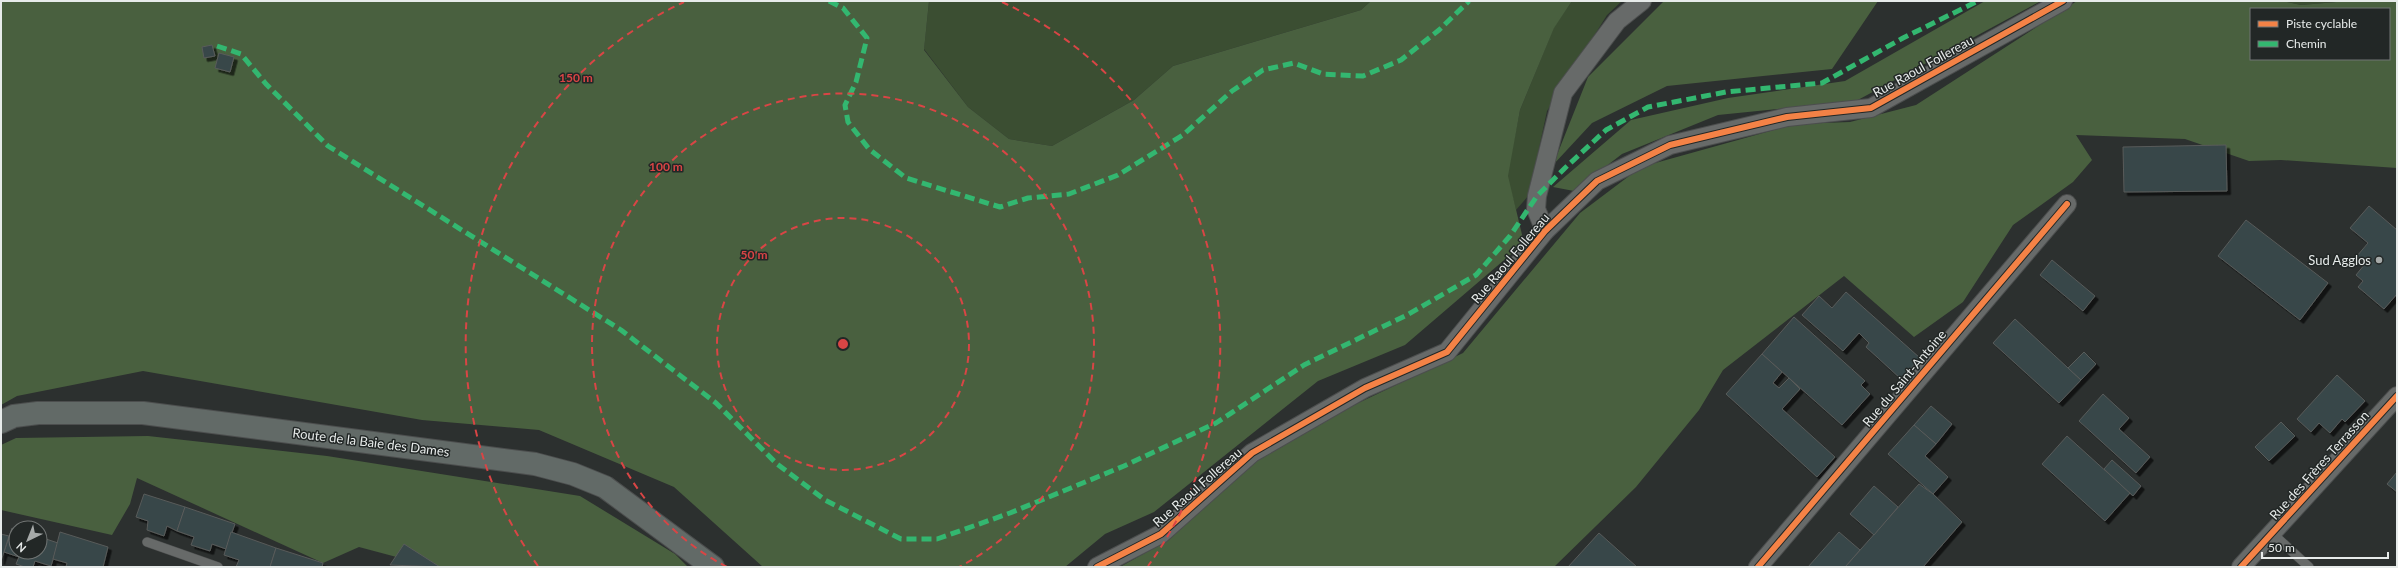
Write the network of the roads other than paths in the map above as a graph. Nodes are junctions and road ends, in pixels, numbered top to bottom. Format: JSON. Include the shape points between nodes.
{"nodes":[{"id":1,"x":1642,"y":1,"type":"edge"},
{"id":2,"x":2063,"y":1,"type":"edge"},
{"id":3,"x":2067,"y":204,"type":"dead end"},
{"id":4,"x":1545,"y":230,"type":"junction"},
{"id":5,"x":2397,"y":396,"type":"edge"},
{"id":6,"x":1,"y":422,"type":"edge"},
{"id":7,"x":2272,"y":533,"type":"junction"},
{"id":8,"x":147,"y":542,"type":"dead end"},
{"id":9,"x":218,"y":567,"type":"edge"},
{"id":10,"x":713,"y":567,"type":"edge"},
{"id":11,"x":1097,"y":567,"type":"edge"},
{"id":12,"x":1758,"y":567,"type":"edge"},
{"id":13,"x":2241,"y":567,"type":"edge"},
{"id":14,"x":2309,"y":567,"type":"edge"}],
"edges":[{"from":1,"to":4,"type":"street","via":[[1617,21],[1563,93],[1536,208]]},
{"from":2,"to":4,"type":"street","name":"Rue Raoul Follereau","via":[[1871,108],[1787,117],[1670,145],[1597,181]]},
{"from":3,"to":12,"type":"street","name":"Rue du Saint-Antoine"},
{"from":4,"to":11,"type":"street","name":"Rue Raoul Follereau","via":[[1447,352],[1365,388],[1252,453],[1161,534]]},
{"from":5,"to":7,"type":"street","name":"Rue des Frères Terrasson"},
{"from":6,"to":10,"type":"main road","name":"Route de la Baie des Dames","via":[[14,416],[38,412],[143,414],[535,464],[573,474],[605,487]]},
{"from":7,"to":13,"type":"street","name":"Rue des Frères Terrasson"},
{"from":7,"to":14,"type":"lane"},
{"from":8,"to":9,"type":"lane"}]}
